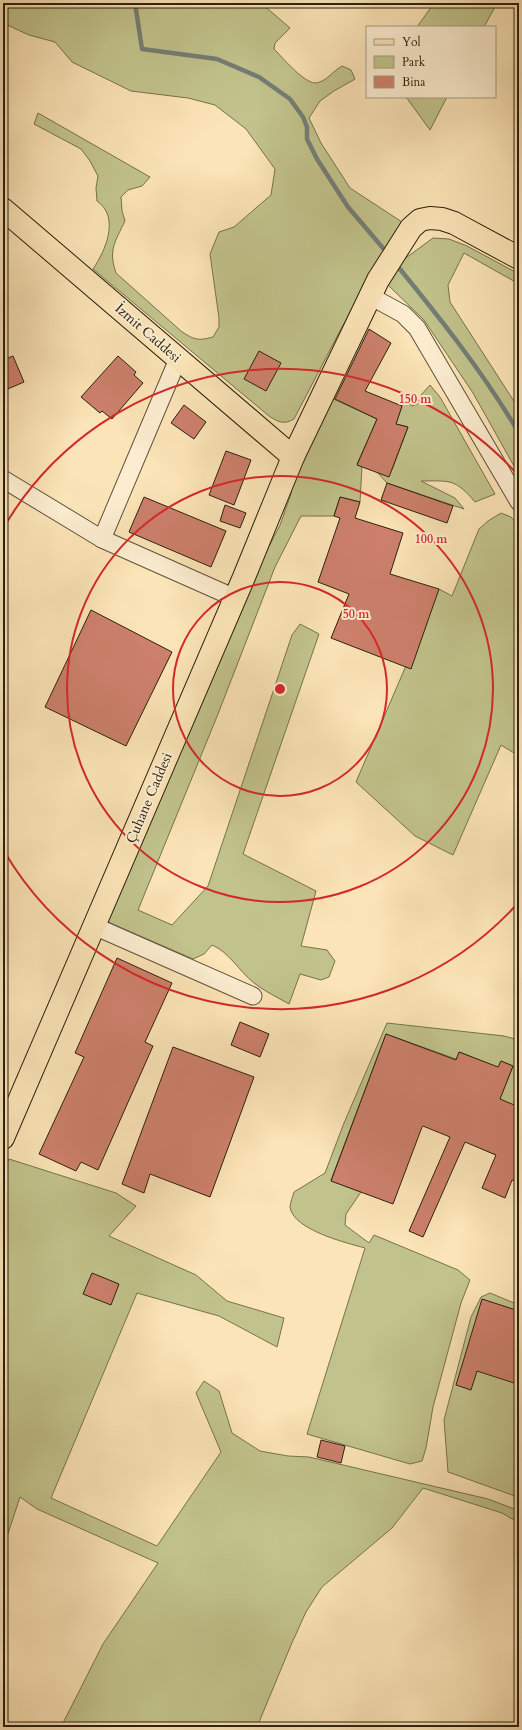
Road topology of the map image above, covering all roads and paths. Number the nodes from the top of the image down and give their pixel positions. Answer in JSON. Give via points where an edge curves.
{"nodes":[{"id":1,"x":3,"y":208,"type":"edge"},
{"id":2,"x":519,"y":258,"type":"edge"},
{"id":3,"x":374,"y":288,"type":"junction"},
{"id":4,"x":178,"y":359,"type":"junction"},
{"id":5,"x":293,"y":457,"type":"junction"},
{"id":6,"x":3,"y":479,"type":"edge"},
{"id":7,"x":519,"y":502,"type":"edge"},
{"id":8,"x":102,"y":539,"type":"junction"},
{"id":9,"x":235,"y":598,"type":"junction"},
{"id":10,"x":94,"y":926,"type":"junction"},
{"id":11,"x":253,"y":996,"type":"dead end"},
{"id":12,"x":3,"y":1138,"type":"edge"}],
"edges":[{"from":1,"to":4,"type":"main road","name":"İzmit Caddesi"},
{"from":2,"to":3,"type":"main road","name":"Çuhane Caddesi","via":[[454,223],[436,218],[420,220],[400,244]]},
{"from":3,"to":5,"type":"main road","name":"Çuhane Caddesi"},
{"from":3,"to":7,"type":"street","via":[[417,328]]},
{"from":4,"to":5,"type":"main road","name":"İzmit Caddesi"},
{"from":4,"to":8,"type":"street"},
{"from":5,"to":9,"type":"main road","name":"Çuhane Caddesi"},
{"from":6,"to":8,"type":"street"},
{"from":8,"to":9,"type":"street"},
{"from":9,"to":10,"type":"main road","name":"Çuhane Caddesi"},
{"from":10,"to":11,"type":"street"},
{"from":10,"to":12,"type":"main road","name":"Çuhane Caddesi"}]}
